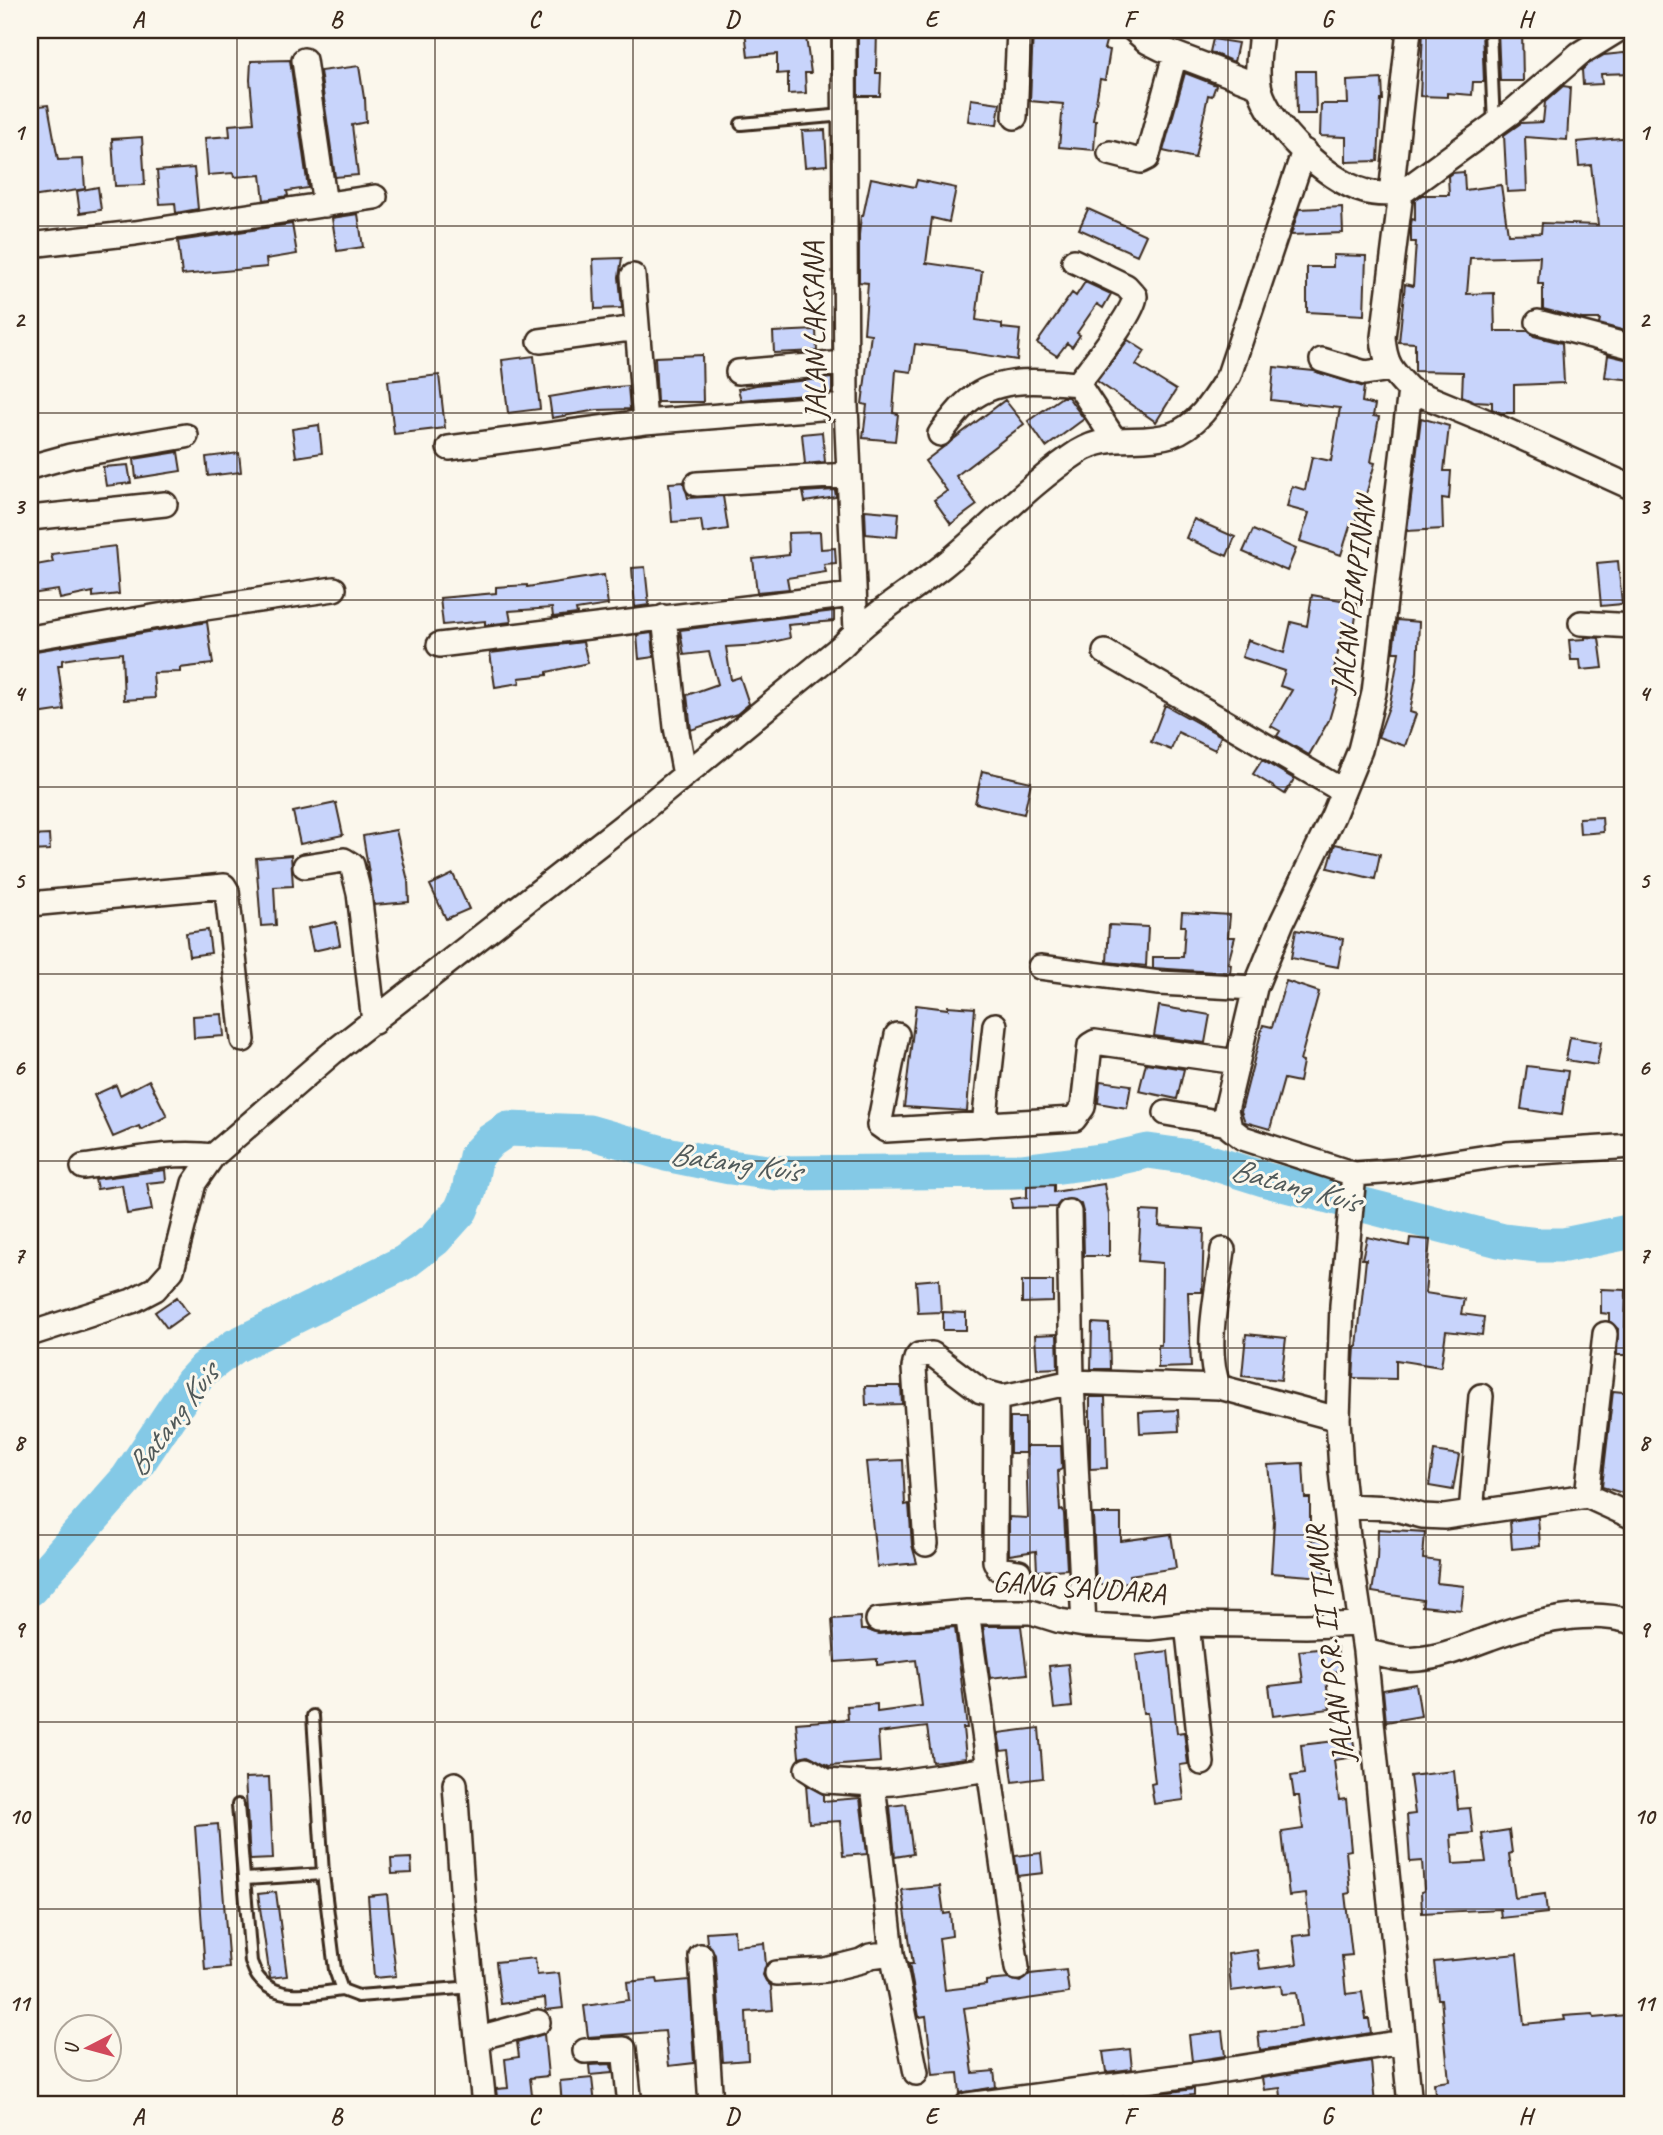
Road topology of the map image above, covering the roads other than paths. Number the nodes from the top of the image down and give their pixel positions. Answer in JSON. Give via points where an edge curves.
{"nodes":[{"id":1,"x":844,"y":30,"type":"edge"},
{"id":2,"x":1018,"y":30,"type":"edge"},
{"id":3,"x":1134,"y":30,"type":"edge"},
{"id":4,"x":1261,"y":30,"type":"edge"},
{"id":5,"x":1409,"y":30,"type":"edge"},
{"id":6,"x":1490,"y":30,"type":"edge"},
{"id":7,"x":1618,"y":30,"type":"edge"},
{"id":8,"x":1175,"y":55,"type":"junction"},
{"id":9,"x":304,"y":60,"type":"dead end"},
{"id":10,"x":1259,"y":86,"type":"junction"},
{"id":11,"x":844,"y":115,"type":"junction"},
{"id":12,"x":1015,"y":117,"type":"dead end"},
{"id":13,"x":741,"y":124,"type":"dead end"},
{"id":14,"x":1494,"y":125,"type":"junction"},
{"id":15,"x":1304,"y":151,"type":"junction"},
{"id":16,"x":1110,"y":153,"type":"dead end"},
{"id":17,"x":1396,"y":194,"type":"junction"},
{"id":18,"x":375,"y":198,"type":"dead end"},
{"id":19,"x":324,"y":205,"type":"junction"},
{"id":20,"x":30,"y":245,"type":"edge"},
{"id":21,"x":1074,"y":261,"type":"dead end"},
{"id":22,"x":633,"y":275,"type":"dead end"},
{"id":23,"x":1538,"y":322,"type":"dead end"},
{"id":24,"x":637,"y":328,"type":"junction"},
{"id":25,"x":540,"y":341,"type":"dead end"},
{"id":26,"x":1633,"y":347,"type":"edge"},
{"id":27,"x":1322,"y":360,"type":"dead end"},
{"id":28,"x":845,"y":363,"type":"junction"},
{"id":29,"x":1391,"y":369,"type":"junction"},
{"id":30,"x":738,"y":372,"type":"dead end"},
{"id":31,"x":1078,"y":384,"type":"junction"},
{"id":32,"x":1410,"y":390,"type":"junction"},
{"id":33,"x":846,"y":405,"type":"junction"},
{"id":34,"x":645,"y":422,"type":"junction"},
{"id":35,"x":940,"y":434,"type":"dead end"},
{"id":36,"x":186,"y":436,"type":"dead end"},
{"id":37,"x":1114,"y":439,"type":"junction"},
{"id":38,"x":449,"y":448,"type":"dead end"},
{"id":39,"x":30,"y":467,"type":"edge"},
{"id":40,"x":848,"y":475,"type":"junction"},
{"id":41,"x":697,"y":484,"type":"dead end"},
{"id":42,"x":1633,"y":488,"type":"edge"},
{"id":43,"x":165,"y":504,"type":"dead end"},
{"id":44,"x":30,"y":518,"type":"edge"},
{"id":45,"x":334,"y":589,"type":"dead end"},
{"id":46,"x":853,"y":595,"type":"junction"},
{"id":47,"x":664,"y":617,"type":"junction"},
{"id":48,"x":1581,"y":623,"type":"dead end"},
{"id":49,"x":1633,"y":626,"type":"edge"},
{"id":50,"x":856,"y":631,"type":"junction"},
{"id":51,"x":30,"y":638,"type":"edge"},
{"id":52,"x":439,"y":645,"type":"dead end"},
{"id":53,"x":1105,"y":652,"type":"dead end"},
{"id":54,"x":685,"y":775,"type":"junction"},
{"id":55,"x":1343,"y":791,"type":"junction"},
{"id":56,"x":305,"y":866,"type":"dead end"},
{"id":57,"x":30,"y":904,"type":"edge"},
{"id":58,"x":1040,"y":967,"type":"dead end"},
{"id":59,"x":1255,"y":988,"type":"junction"},
{"id":60,"x":374,"y":1022,"type":"junction"},
{"id":61,"x":995,"y":1025,"type":"dead end"},
{"id":62,"x":897,"y":1035,"type":"dead end"},
{"id":63,"x":243,"y":1040,"type":"dead end"},
{"id":64,"x":1237,"y":1062,"type":"junction"},
{"id":65,"x":1166,"y":1114,"type":"dead end"},
{"id":66,"x":1228,"y":1124,"type":"junction"},
{"id":67,"x":984,"y":1125,"type":"junction"},
{"id":68,"x":1633,"y":1146,"type":"edge"},
{"id":69,"x":213,"y":1156,"type":"junction"},
{"id":70,"x":83,"y":1167,"type":"dead end"},
{"id":71,"x":1353,"y":1178,"type":"junction"},
{"id":72,"x":1069,"y":1212,"type":"dead end"},
{"id":73,"x":1223,"y":1250,"type":"dead end"},
{"id":74,"x":30,"y":1334,"type":"edge"},
{"id":75,"x":1605,"y":1334,"type":"dead end"},
{"id":76,"x":1072,"y":1382,"type":"junction"},
{"id":77,"x":1219,"y":1387,"type":"junction"},
{"id":78,"x":996,"y":1396,"type":"junction"},
{"id":79,"x":1480,"y":1396,"type":"dead end"},
{"id":80,"x":1338,"y":1419,"type":"junction"},
{"id":81,"x":1587,"y":1496,"type":"junction"},
{"id":82,"x":1344,"y":1506,"type":"junction"},
{"id":83,"x":1471,"y":1513,"type":"junction"},
{"id":84,"x":1633,"y":1517,"type":"edge"},
{"id":85,"x":926,"y":1544,"type":"dead end"},
{"id":86,"x":1019,"y":1572,"type":"dead end"},
{"id":87,"x":967,"y":1612,"type":"junction"},
{"id":88,"x":878,"y":1620,"type":"dead end"},
{"id":89,"x":1633,"y":1622,"type":"edge"},
{"id":90,"x":1187,"y":1624,"type":"junction"},
{"id":91,"x":1360,"y":1624,"type":"junction"},
{"id":92,"x":1084,"y":1625,"type":"junction"},
{"id":93,"x":1365,"y":1651,"type":"junction"},
{"id":94,"x":313,"y":1716,"type":"dead end"},
{"id":95,"x":1202,"y":1763,"type":"dead end"},
{"id":96,"x":807,"y":1769,"type":"dead end"},
{"id":97,"x":989,"y":1769,"type":"junction"},
{"id":98,"x":455,"y":1784,"type":"dead end"},
{"id":99,"x":873,"y":1784,"type":"junction"},
{"id":100,"x":238,"y":1805,"type":"dead end"},
{"id":101,"x":323,"y":1874,"type":"junction"},
{"id":102,"x":245,"y":1879,"type":"junction"},
{"id":103,"x":892,"y":1953,"type":"junction"},
{"id":104,"x":701,"y":1956,"type":"dead end"},
{"id":105,"x":1017,"y":1968,"type":"dead end"},
{"id":106,"x":776,"y":1973,"type":"dead end"},
{"id":107,"x":473,"y":1987,"type":"junction"},
{"id":108,"x":342,"y":1990,"type":"junction"},
{"id":109,"x":537,"y":2022,"type":"dead end"},
{"id":110,"x":478,"y":2038,"type":"junction"},
{"id":111,"x":1403,"y":2042,"type":"junction"},
{"id":112,"x":585,"y":2051,"type":"dead end"},
{"id":113,"x":916,"y":2073,"type":"dead end"},
{"id":114,"x":484,"y":2105,"type":"edge"},
{"id":115,"x":629,"y":2105,"type":"edge"},
{"id":116,"x":711,"y":2105,"type":"edge"},
{"id":117,"x":967,"y":2105,"type":"edge"},
{"id":118,"x":1410,"y":2105,"type":"edge"}],
"edges":[{"from":1,"to":11,"type":"street","name":"JALAN LAKSANA"},
{"from":2,"to":12,"type":"street"},
{"from":3,"to":8,"type":"street"},
{"from":4,"to":10,"type":"street"},
{"from":5,"to":17,"type":"street"},
{"from":6,"to":14,"type":"lane"},
{"from":7,"to":14,"type":"street","via":[[1580,54]]},
{"from":8,"to":10,"type":"street"},
{"from":8,"to":16,"type":"street","via":[[1147,158],[1142,161]]},
{"from":9,"to":19,"type":"street"},
{"from":10,"to":15,"type":"street","via":[[1275,122]]},
{"from":11,"to":13,"type":"lane"},
{"from":11,"to":28,"type":"street","name":"JALAN LAKSANA"},
{"from":14,"to":17,"type":"street"},
{"from":15,"to":17,"type":"street","via":[[1349,186]]},
{"from":15,"to":37,"type":"street","via":[[1229,374],[1214,399],[1187,427],[1171,435]]},
{"from":17,"to":29,"type":"street","via":[[1383,337]]},
{"from":18,"to":19,"type":"street"},
{"from":19,"to":20,"type":"street"},
{"from":21,"to":31,"type":"street","via":[[1126,286],[1135,296],[1125,319]]},
{"from":22,"to":24,"type":"street"},
{"from":23,"to":26,"type":"street"},
{"from":24,"to":25,"type":"street"},
{"from":24,"to":34,"type":"street"},
{"from":27,"to":29,"type":"street","via":[[1365,373]]},
{"from":28,"to":30,"type":"street"},
{"from":28,"to":33,"type":"street","name":"JALAN LAKSANA"},
{"from":29,"to":32,"type":"street"},
{"from":31,"to":35,"type":"street","via":[[1015,382],[987,390],[964,404]]},
{"from":31,"to":37,"type":"street"},
{"from":32,"to":42,"type":"street"},
{"from":32,"to":55,"type":"street","name":"JALAN PIMPINAN","via":[[1374,693],[1360,750]]},
{"from":33,"to":34,"type":"street"},
{"from":33,"to":40,"type":"street","name":"JALAN LAKSANA"},
{"from":34,"to":38,"type":"street"},
{"from":36,"to":39,"type":"street"},
{"from":37,"to":50,"type":"street","via":[[1093,444],[1058,466],[944,565]]},
{"from":40,"to":41,"type":"street"},
{"from":40,"to":46,"type":"street","name":"JALAN LAKSANA"},
{"from":43,"to":44,"type":"street"},
{"from":45,"to":51,"type":"street"},
{"from":46,"to":47,"type":"street"},
{"from":46,"to":50,"type":"street","name":"JALAN LAKSANA"},
{"from":47,"to":52,"type":"street"},
{"from":47,"to":54,"type":"street"},
{"from":48,"to":49,"type":"street"},
{"from":50,"to":54,"type":"street"},
{"from":53,"to":55,"type":"street"},
{"from":54,"to":60,"type":"street"},
{"from":55,"to":59,"type":"street","name":"JALAN PIMPINAN"},
{"from":56,"to":60,"type":"street","via":[[344,860],[352,865]]},
{"from":57,"to":63,"type":"street","via":[[223,886]]},
{"from":58,"to":59,"type":"street","via":[[1159,983]]},
{"from":59,"to":64,"type":"street","name":"JALAN PIMPINAN"},
{"from":60,"to":69,"type":"street"},
{"from":61,"to":67,"type":"street"},
{"from":62,"to":67,"type":"street","via":[[881,1128]]},
{"from":64,"to":66,"type":"street","name":"JALAN PIMPINAN","via":[[1226,1110]]},
{"from":64,"to":67,"type":"street","via":[[1095,1042],[1090,1045],[1083,1107],[1076,1118]]},
{"from":65,"to":66,"type":"street"},
{"from":66,"to":71,"type":"street","via":[[1243,1138]]},
{"from":68,"to":71,"type":"street","via":[[1507,1154]]},
{"from":69,"to":70,"type":"street"},
{"from":69,"to":74,"type":"street","via":[[194,1183],[172,1270],[155,1289],[132,1301]]},
{"from":71,"to":80,"type":"street","name":"JALAN PSR. II TIMUR"},
{"from":72,"to":76,"type":"street"},
{"from":73,"to":77,"type":"street","via":[[1211,1346]]},
{"from":75,"to":81,"type":"street"},
{"from":76,"to":77,"type":"street"},
{"from":76,"to":78,"type":"street"},
{"from":76,"to":92,"type":"street"},
{"from":77,"to":80,"type":"street"},
{"from":78,"to":85,"type":"street","via":[[981,1391],[932,1354],[915,1359]]},
{"from":78,"to":86,"type":"street","via":[[995,1561],[999,1569]]},
{"from":79,"to":83,"type":"street"},
{"from":80,"to":82,"type":"street","name":"JALAN PSR. II TIMUR"},
{"from":81,"to":83,"type":"street"},
{"from":81,"to":84,"type":"street"},
{"from":82,"to":83,"type":"street","via":[[1392,1508],[1433,1517]]},
{"from":82,"to":91,"type":"street","name":"JALAN PSR. II TIMUR"},
{"from":87,"to":88,"type":"street","name":"GANG SAUDARA"},
{"from":87,"to":92,"type":"street","name":"GANG SAUDARA","via":[[1031,1612]]},
{"from":87,"to":97,"type":"street"},
{"from":89,"to":93,"type":"street","via":[[1595,1615],[1535,1624],[1419,1660]]},
{"from":90,"to":91,"type":"street","name":"GANG SAUDARA"},
{"from":90,"to":92,"type":"street","name":"GANG SAUDARA","via":[[1149,1628]]},
{"from":90,"to":95,"type":"street"},
{"from":91,"to":93,"type":"street","name":"JALAN PSR. II TIMUR"},
{"from":93,"to":111,"type":"street","name":"JALAN PSR. II TIMUR"},
{"from":94,"to":101,"type":"lane"},
{"from":96,"to":99,"type":"street","via":[[826,1781]]},
{"from":97,"to":99,"type":"street"},
{"from":97,"to":105,"type":"street"},
{"from":98,"to":107,"type":"street"},
{"from":99,"to":103,"type":"street"},
{"from":100,"to":102,"type":"lane"},
{"from":101,"to":102,"type":"lane"},
{"from":101,"to":108,"type":"lane","via":[[335,1970]]},
{"from":102,"to":108,"type":"lane","via":[[251,1962],[258,1978],[293,1996]]},
{"from":103,"to":106,"type":"street","via":[[825,1970]]},
{"from":103,"to":113,"type":"street"},
{"from":104,"to":116,"type":"street"},
{"from":107,"to":108,"type":"lane","via":[[358,1996]]},
{"from":107,"to":110,"type":"street"},
{"from":109,"to":110,"type":"street"},
{"from":110,"to":114,"type":"street"},
{"from":111,"to":117,"type":"street"},
{"from":111,"to":118,"type":"street","name":"JALAN PSR. II TIMUR"},
{"from":112,"to":115,"type":"street","via":[[624,2049]]}]}
